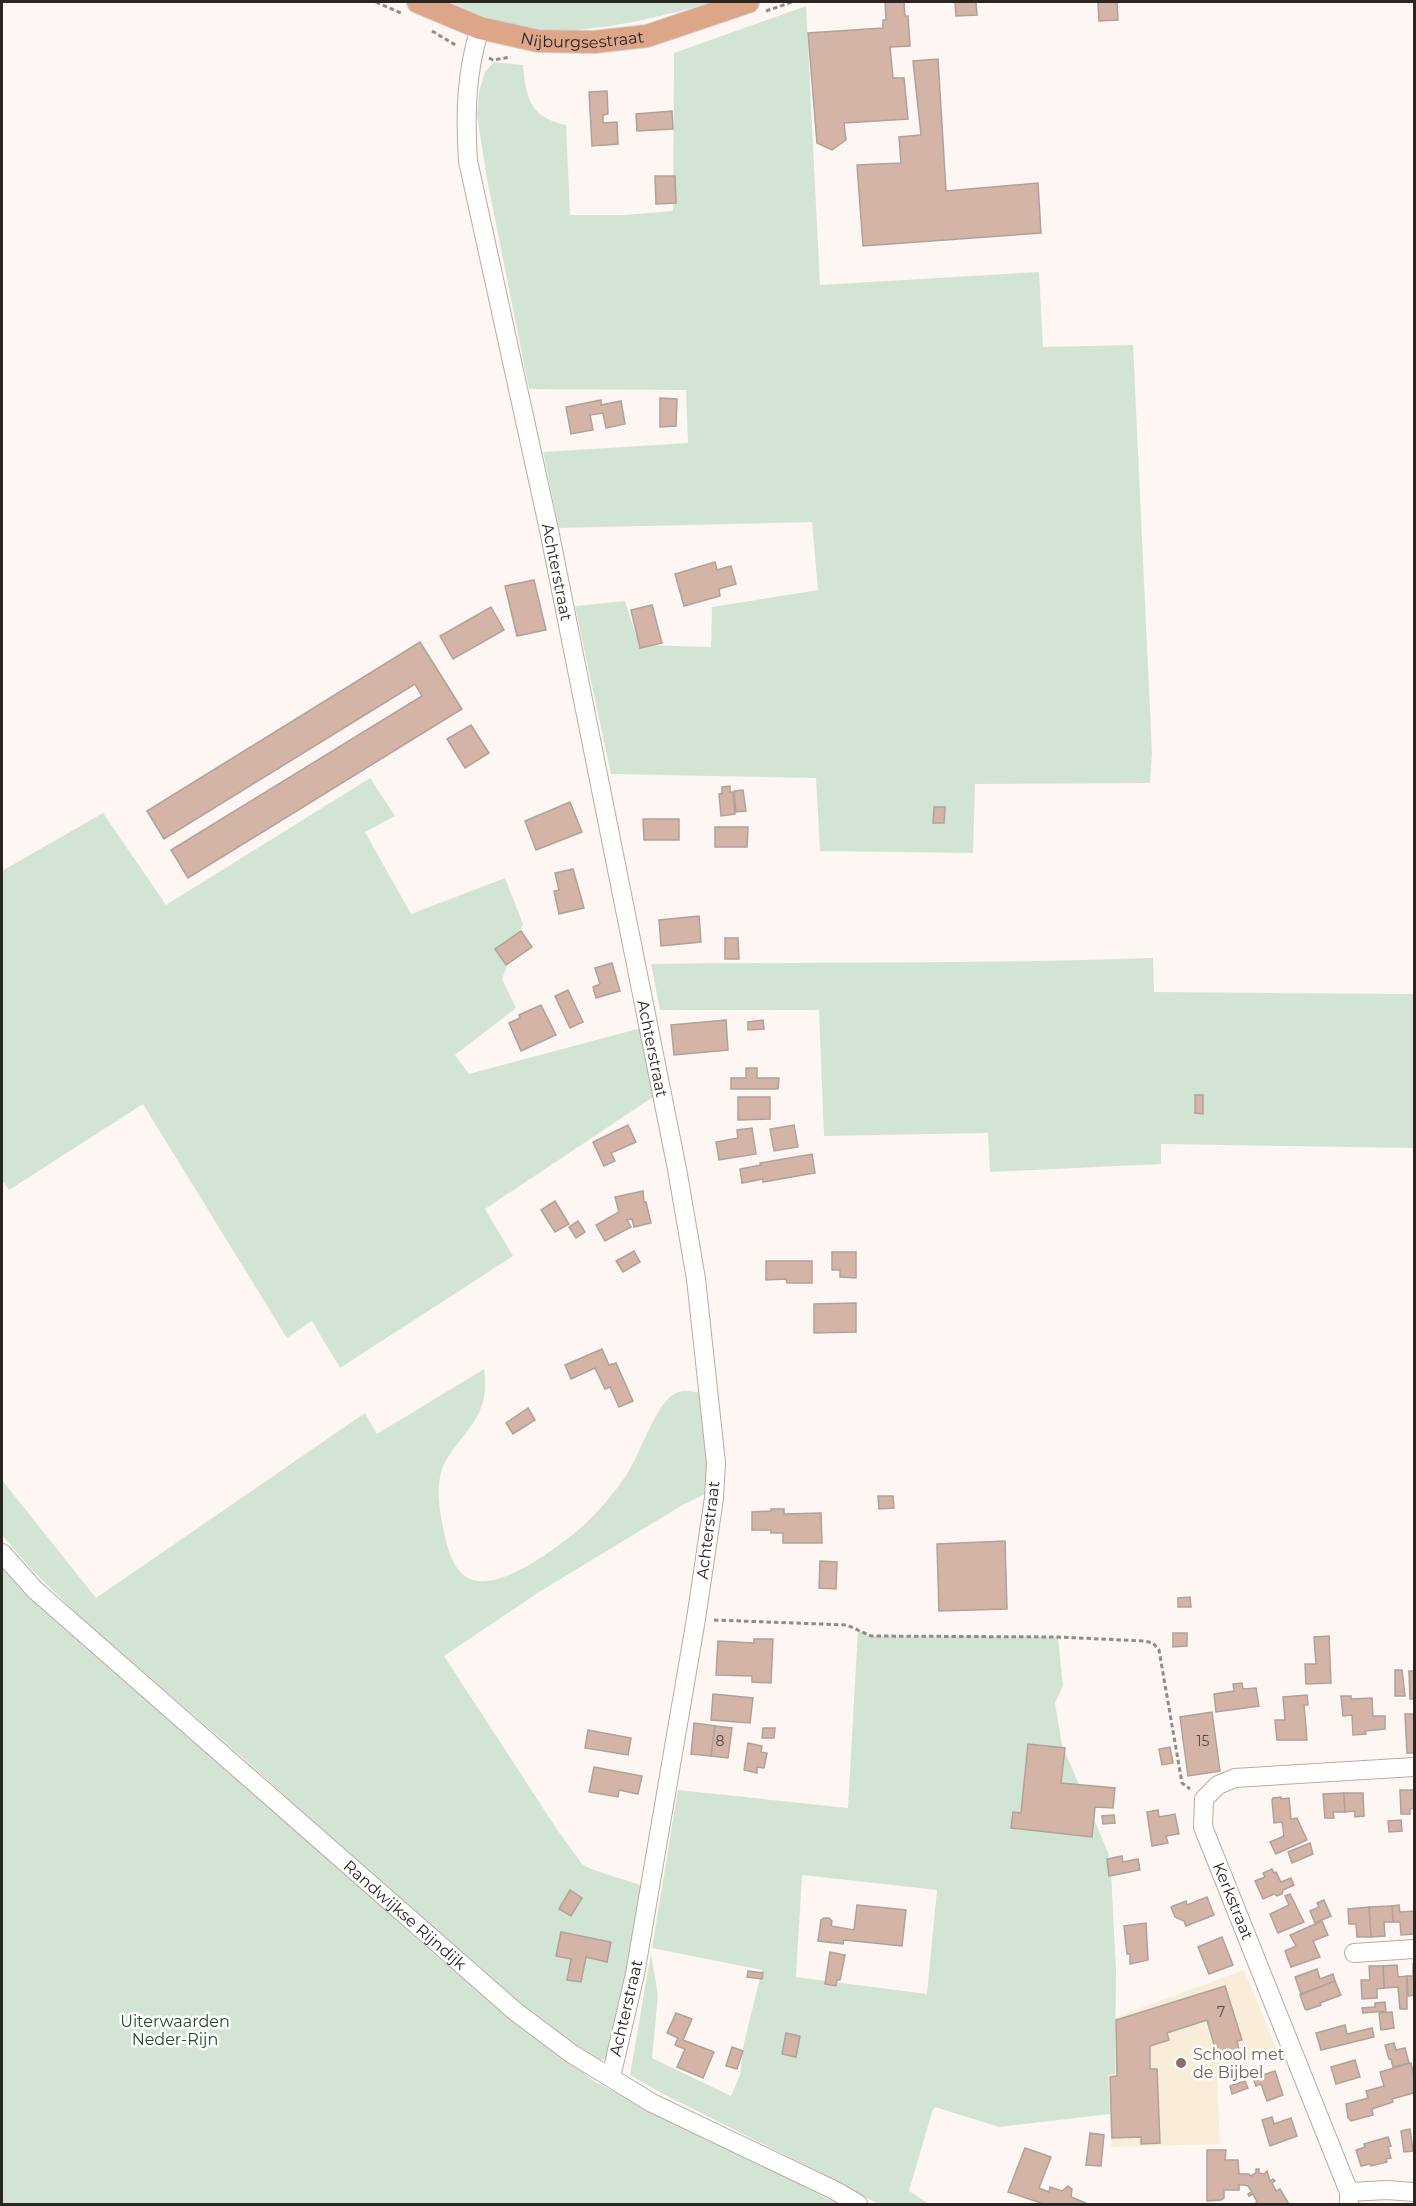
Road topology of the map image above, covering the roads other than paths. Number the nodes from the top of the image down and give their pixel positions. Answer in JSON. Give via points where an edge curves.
{"nodes":[{"id":1,"x":418,"y":2,"type":"edge"},
{"id":2,"x":748,"y":2,"type":"edge"},
{"id":3,"x":480,"y":28,"type":"junction"},
{"id":4,"x":2,"y":1553,"type":"edge"},
{"id":5,"x":1414,"y":1767,"type":"edge"},
{"id":6,"x":1414,"y":1949,"type":"edge"},
{"id":7,"x":1353,"y":1953,"type":"dead end"},
{"id":8,"x":610,"y":2077,"type":"junction"},
{"id":9,"x":1414,"y":2192,"type":"edge"},
{"id":10,"x":1349,"y":2198,"type":"edge"},
{"id":11,"x":858,"y":2205,"type":"edge"}],
"edges":[{"from":1,"to":3,"type":"main road","name":"Nijburgsestraat"},
{"from":2,"to":3,"type":"main road","name":"Nijburgsestraat","via":[[647,36],[594,42],[538,40]]},
{"from":3,"to":8,"type":"street","name":"Achterstraat","via":[[466,94],[468,161],[551,542],[675,1158],[696,1279],[716,1463],[696,1619],[635,1974]]},
{"from":4,"to":8,"type":"street","name":"Randwijkse Rijndijk","via":[[36,1590],[444,1951],[516,2012]]},
{"from":5,"to":10,"type":"street","name":"Kerkstraat","via":[[1235,1778],[1218,1785],[1204,1799],[1203,1827]]},
{"from":6,"to":7,"type":"street"},
{"from":8,"to":11,"type":"street","name":"Randwijkse Rijndijk","via":[[652,2103]]},
{"from":9,"to":10,"type":"street","via":[[1387,2190]]}]}
